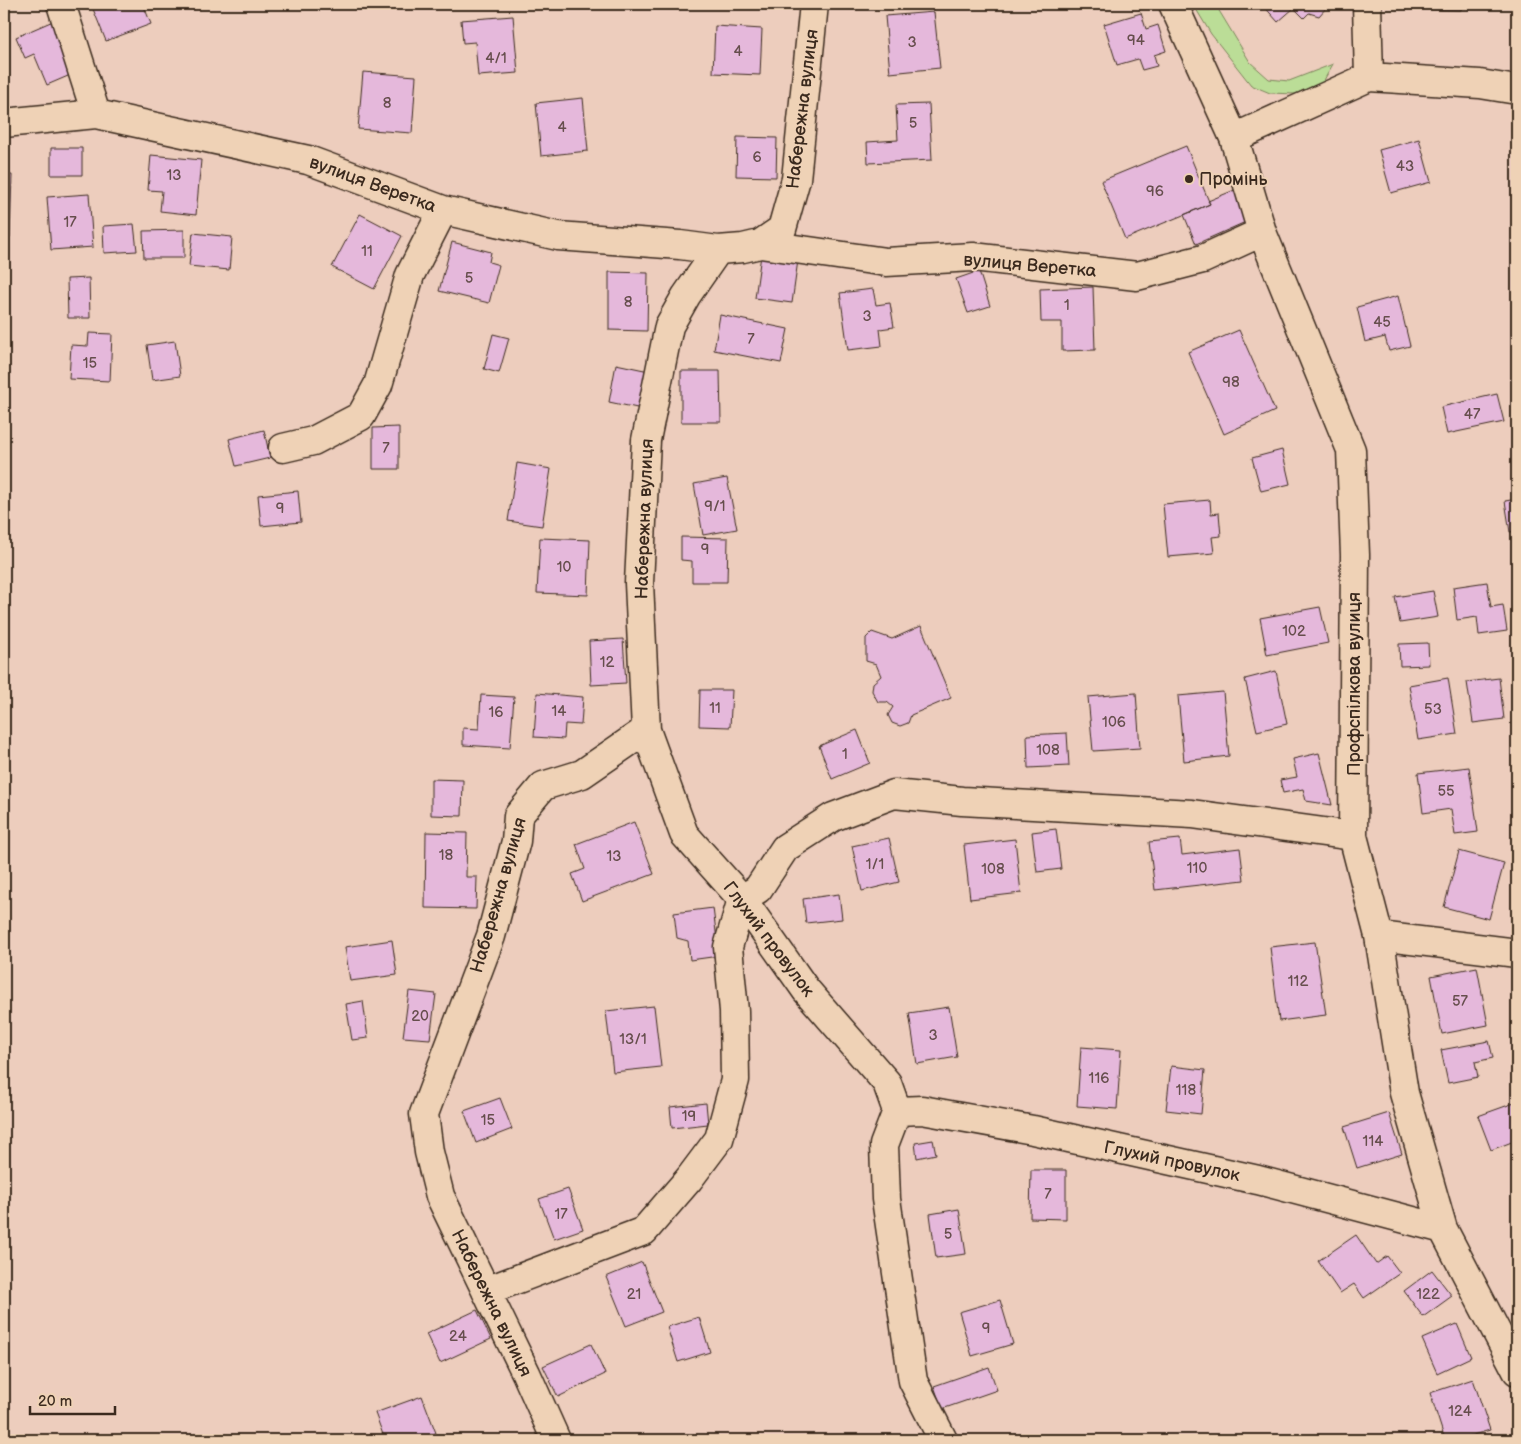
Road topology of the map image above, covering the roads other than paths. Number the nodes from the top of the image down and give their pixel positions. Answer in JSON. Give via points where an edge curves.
{"nodes":[{"id":1,"x":61,"y":4,"type":"edge"},
{"id":2,"x":814,"y":4,"type":"edge"},
{"id":3,"x":1173,"y":4,"type":"edge"},
{"id":4,"x":1367,"y":4,"type":"edge"},
{"id":5,"x":1369,"y":77,"type":"junction"},
{"id":6,"x":1517,"y":90,"type":"edge"},
{"id":7,"x":96,"y":114,"type":"junction"},
{"id":8,"x":4,"y":123,"type":"edge"},
{"id":9,"x":1234,"y":138,"type":"junction"},
{"id":10,"x":443,"y":210,"type":"junction"},
{"id":11,"x":1262,"y":232,"type":"junction"},
{"id":12,"x":740,"y":247,"type":"junction"},
{"id":13,"x":283,"y":448,"type":"dead end"},
{"id":14,"x":646,"y":730,"type":"junction"},
{"id":15,"x":1353,"y":836,"type":"junction"},
{"id":16,"x":742,"y":899,"type":"junction"},
{"id":17,"x":1379,"y":936,"type":"junction"},
{"id":18,"x":1517,"y":954,"type":"edge"},
{"id":19,"x":897,"y":1111,"type":"junction"},
{"id":20,"x":1443,"y":1229,"type":"junction"},
{"id":21,"x":486,"y":1291,"type":"junction"},
{"id":22,"x":1517,"y":1371,"type":"edge"},
{"id":23,"x":556,"y":1440,"type":"edge"},
{"id":24,"x":943,"y":1440,"type":"edge"}],
"edges":[{"from":1,"to":7,"type":"street"},
{"from":2,"to":12,"type":"street","name":"Набережна вулиця","via":[[796,179],[782,229]]},
{"from":3,"to":9,"type":"street","name":"Профспілкова вулиця"},
{"from":4,"to":5,"type":"street"},
{"from":5,"to":6,"type":"street","via":[[1480,84]]},
{"from":5,"to":9,"type":"street"},
{"from":7,"to":8,"type":"street","name":"вулиця Веретка"},
{"from":7,"to":10,"type":"street","name":"вулиця Веретка","via":[[308,160]]},
{"from":9,"to":11,"type":"street","name":"Профспілкова вулиця"},
{"from":10,"to":12,"type":"street","name":"вулиця Веретка","via":[[558,236]]},
{"from":10,"to":13,"type":"street","via":[[410,275],[378,386],[361,416],[313,441]]},
{"from":11,"to":12,"type":"street","name":"вулиця Веретка","via":[[1202,259],[1137,276],[974,257],[886,262]]},
{"from":11,"to":15,"type":"street","name":"Профспілкова вулиця","via":[[1351,450],[1355,556]]},
{"from":12,"to":14,"type":"street","name":"Набережна вулиця","via":[[669,326],[646,440],[639,583]]},
{"from":14,"to":16,"type":"street","name":"Глухий провулок","via":[[684,834]]},
{"from":14,"to":21,"type":"street","name":"Набережна вулиця","via":[[582,774],[543,786],[518,816],[516,841],[490,936],[424,1114],[440,1196]]},
{"from":15,"to":16,"type":"street","via":[[1192,814],[894,794],[833,817],[785,848],[758,890]]},
{"from":15,"to":17,"type":"street","name":"Профспілкова вулиця"},
{"from":16,"to":19,"type":"street","name":"Глухий провулок","via":[[806,990],[887,1083]]},
{"from":16,"to":21,"type":"street","via":[[728,947],[734,1011],[735,1080],[719,1139],[689,1180],[644,1231]]},
{"from":17,"to":18,"type":"street"},
{"from":17,"to":20,"type":"street","name":"Профспілкова вулиця","via":[[1404,1093]]},
{"from":19,"to":20,"type":"street","name":"Глухий провулок","via":[[922,1110],[1052,1134],[1258,1180]]},
{"from":19,"to":24,"type":"street","via":[[884,1145],[886,1199],[913,1381]]},
{"from":20,"to":22,"type":"street","name":"Профспілкова вулиця"},
{"from":21,"to":23,"type":"street","name":"Набережна вулиця"}]}
